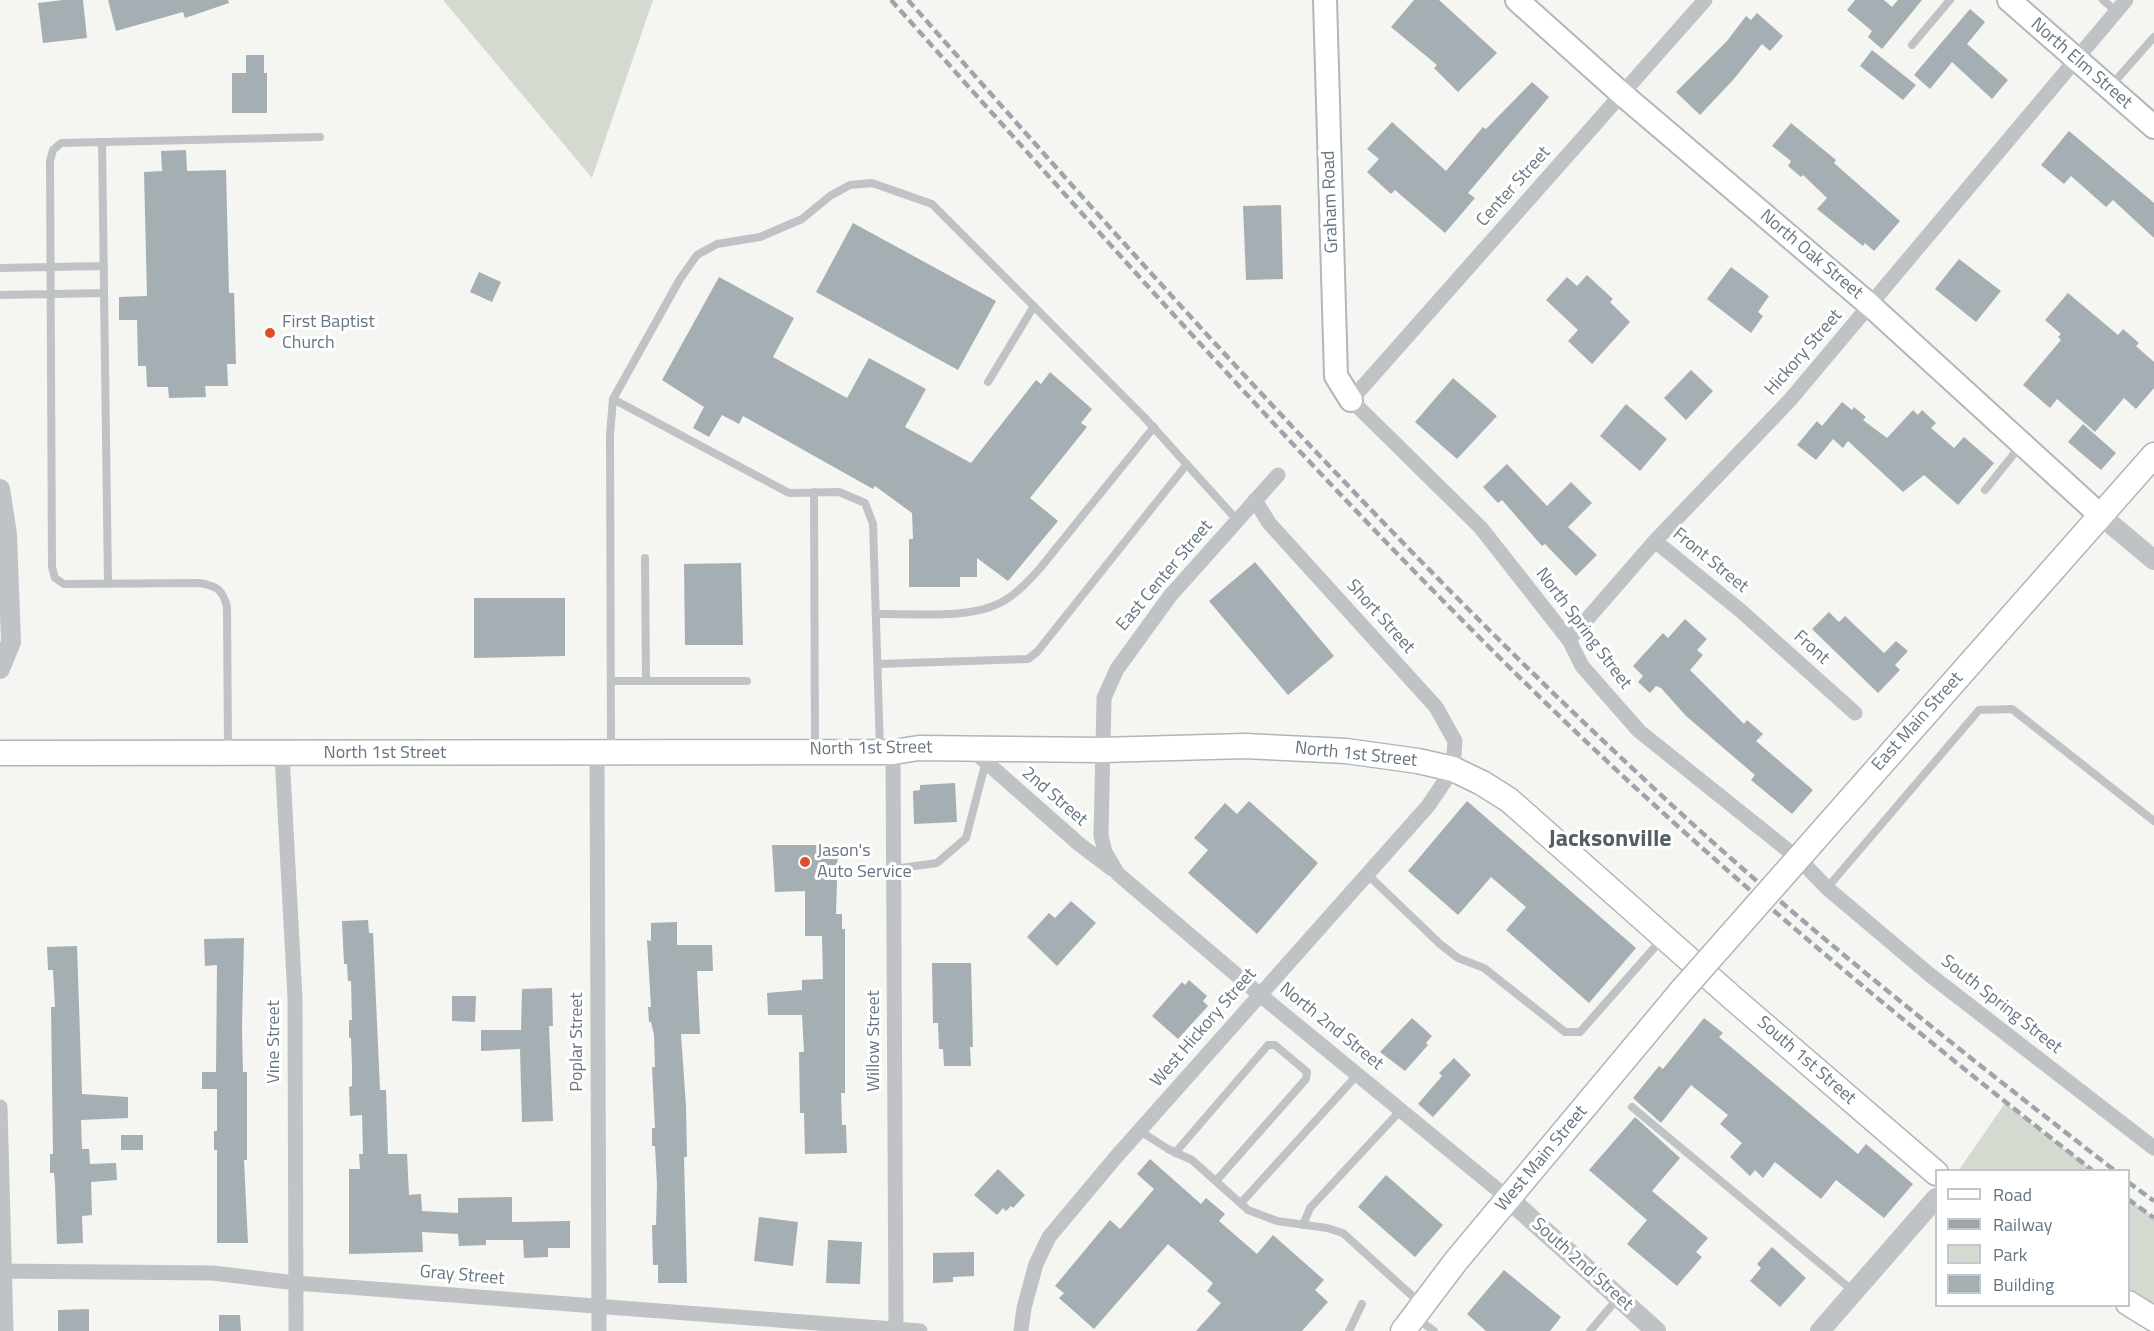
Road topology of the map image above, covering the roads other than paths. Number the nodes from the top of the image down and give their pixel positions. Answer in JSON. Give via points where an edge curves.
{"nodes":[{"id":1,"x":1325,"y":0,"type":"edge"},
{"id":2,"x":1517,"y":0,"type":"edge"},
{"id":3,"x":1706,"y":0,"type":"edge"},
{"id":4,"x":1950,"y":0,"type":"edge"},
{"id":5,"x":2103,"y":0,"type":"edge"},
{"id":6,"x":2013,"y":1,"type":"edge"},
{"id":7,"x":2121,"y":6,"type":"edge"},
{"id":8,"x":2154,"y":37,"type":"edge"},
{"id":9,"x":1912,"y":45,"type":"dead end"},
{"id":10,"x":2075,"y":59,"type":"junction"},
{"id":11,"x":2109,"y":88,"type":"junction"},
{"id":12,"x":1622,"y":94,"type":"junction"},
{"id":13,"x":2154,"y":127,"type":"edge"},
{"id":14,"x":320,"y":137,"type":"dead end"},
{"id":15,"x":102,"y":142,"type":"junction"},
{"id":16,"x":104,"y":266,"type":"junction"},
{"id":17,"x":51,"y":267,"type":"junction"},
{"id":18,"x":0,"y":268,"type":"edge"},
{"id":19,"x":51,"y":293,"type":"junction"},
{"id":20,"x":104,"y":293,"type":"junction"},
{"id":21,"x":0,"y":295,"type":"edge"},
{"id":22,"x":1034,"y":306,"type":"junction"},
{"id":23,"x":1871,"y":306,"type":"junction"},
{"id":24,"x":988,"y":382,"type":"dead end"},
{"id":25,"x":614,"y":399,"type":"junction"},
{"id":26,"x":1351,"y":400,"type":"junction"},
{"id":27,"x":1154,"y":427,"type":"junction"},
{"id":28,"x":2022,"y":444,"type":"junction"},
{"id":29,"x":2154,"y":455,"type":"edge"},
{"id":30,"x":1187,"y":464,"type":"junction"},
{"id":31,"x":1278,"y":475,"type":"dead end"},
{"id":32,"x":0,"y":489,"type":"edge"},
{"id":33,"x":1985,"y":490,"type":"dead end"},
{"id":34,"x":814,"y":492,"type":"junction"},
{"id":35,"x":1255,"y":500,"type":"junction"},
{"id":36,"x":2100,"y":515,"type":"junction"},
{"id":37,"x":1237,"y":520,"type":"junction"},
{"id":38,"x":1655,"y":541,"type":"junction"},
{"id":39,"x":645,"y":558,"type":"dead end"},
{"id":40,"x":2154,"y":560,"type":"edge"},
{"id":41,"x":108,"y":584,"type":"junction"},
{"id":42,"x":1741,"y":611,"type":"joint"},
{"id":43,"x":876,"y":614,"type":"junction"},
{"id":44,"x":1569,"y":640,"type":"junction"},
{"id":45,"x":878,"y":664,"type":"junction"},
{"id":46,"x":0,"y":669,"type":"edge"},
{"id":47,"x":611,"y":681,"type":"junction"},
{"id":48,"x":646,"y":681,"type":"junction"},
{"id":49,"x":747,"y":681,"type":"dead end"},
{"id":50,"x":1855,"y":713,"type":"dead end"},
{"id":51,"x":969,"y":747,"type":"junction"},
{"id":52,"x":815,"y":750,"type":"junction"},
{"id":53,"x":1101,"y":750,"type":"junction"},
{"id":54,"x":886,"y":752,"type":"junction"},
{"id":55,"x":0,"y":753,"type":"edge"},
{"id":56,"x":604,"y":753,"type":"junction"},
{"id":57,"x":228,"y":754,"type":"junction"},
{"id":58,"x":282,"y":754,"type":"junction"},
{"id":59,"x":985,"y":765,"type":"junction"},
{"id":60,"x":1453,"y":769,"type":"junction"},
{"id":61,"x":2154,"y":821,"type":"edge"},
{"id":62,"x":893,"y":869,"type":"junction"},
{"id":63,"x":1367,"y":873,"type":"junction"},
{"id":64,"x":1118,"y":874,"type":"junction"},
{"id":65,"x":1827,"y":888,"type":"junction"},
{"id":66,"x":1670,"y":942,"type":"junction"},
{"id":67,"x":1683,"y":989,"type":"joint"},
{"id":68,"x":1259,"y":994,"type":"junction"},
{"id":69,"x":1358,"y":1074,"type":"junction"},
{"id":70,"x":0,"y":1107,"type":"edge"},
{"id":71,"x":1632,"y":1107,"type":"dead end"},
{"id":72,"x":1401,"y":1110,"type":"junction"},
{"id":73,"x":1140,"y":1131,"type":"junction"},
{"id":74,"x":2154,"y":1148,"type":"edge"},
{"id":75,"x":1175,"y":1153,"type":"junction"},
{"id":76,"x":1935,"y":1172,"type":"edge"},
{"id":77,"x":1216,"y":1181,"type":"junction"},
{"id":78,"x":1509,"y":1199,"type":"junction"},
{"id":79,"x":1935,"y":1199,"type":"edge"},
{"id":80,"x":1241,"y":1203,"type":"junction"},
{"id":81,"x":1303,"y":1225,"type":"junction"},
{"id":82,"x":3,"y":1271,"type":"edge"},
{"id":83,"x":296,"y":1283,"type":"junction"},
{"id":84,"x":1853,"y":1292,"type":"junction"},
{"id":85,"x":1618,"y":1298,"type":"junction"},
{"id":86,"x":1362,"y":1304,"type":"dead end"},
{"id":87,"x":2130,"y":1304,"type":"edge"},
{"id":88,"x":599,"y":1307,"type":"junction"},
{"id":89,"x":1412,"y":1317,"type":"edge"},
{"id":90,"x":2154,"y":1319,"type":"edge"},
{"id":91,"x":896,"y":1329,"type":"junction"},
{"id":92,"x":6,"y":1331,"type":"edge"},
{"id":93,"x":296,"y":1331,"type":"edge"},
{"id":94,"x":599,"y":1331,"type":"edge"},
{"id":95,"x":920,"y":1331,"type":"edge"},
{"id":96,"x":1021,"y":1331,"type":"edge"},
{"id":97,"x":1349,"y":1331,"type":"edge"},
{"id":98,"x":1434,"y":1331,"type":"edge"},
{"id":99,"x":1590,"y":1331,"type":"edge"},
{"id":100,"x":1656,"y":1331,"type":"edge"},
{"id":101,"x":1820,"y":1331,"type":"edge"}],
"edges":[{"from":1,"to":26,"type":"main road","name":"Graham Road","via":[[1336,376]]},
{"from":2,"to":12,"type":"main road","name":"North Oak Street"},
{"from":3,"to":12,"type":"street","name":"Center Street"},
{"from":4,"to":9,"type":"lane"},
{"from":5,"to":7,"type":"lane"},
{"from":6,"to":10,"type":"main road","name":"North Elm Street"},
{"from":7,"to":10,"type":"street","name":"Hickory Street"},
{"from":8,"to":11,"type":"lane"},
{"from":10,"to":11,"type":"main road","name":"North Elm Street"},
{"from":10,"to":23,"type":"street","name":"Hickory Street"},
{"from":11,"to":13,"type":"main road","name":"North Elm Street"},
{"from":12,"to":23,"type":"main road","name":"North Oak Street"},
{"from":12,"to":26,"type":"street","name":"Center Street"},
{"from":14,"to":15,"type":"lane"},
{"from":15,"to":16,"type":"lane"},
{"from":15,"to":17,"type":"lane","via":[[62,143],[53,150]]},
{"from":16,"to":17,"type":"lane"},
{"from":16,"to":20,"type":"lane"},
{"from":17,"to":18,"type":"lane"},
{"from":17,"to":19,"type":"lane"},
{"from":19,"to":20,"type":"lane"},
{"from":19,"to":21,"type":"lane"},
{"from":19,"to":41,"type":"lane","via":[[52,567],[55,578],[64,584]]},
{"from":20,"to":41,"type":"lane"},
{"from":22,"to":24,"type":"lane"},
{"from":22,"to":25,"type":"lane","via":[[932,204],[872,183],[850,185],[802,219],[760,237],[717,243],[697,255]]},
{"from":22,"to":27,"type":"lane"},
{"from":23,"to":28,"type":"main road","name":"North Oak Street"},
{"from":23,"to":38,"type":"street","name":"Hickory Street","via":[[1790,400]]},
{"from":25,"to":34,"type":"lane","via":[[789,493]]},
{"from":25,"to":47,"type":"lane","via":[[610,435]]},
{"from":26,"to":44,"type":"street","name":"North Spring Street","via":[[1481,528]]},
{"from":27,"to":30,"type":"lane"},
{"from":27,"to":43,"type":"lane","via":[[1041,567],[1005,600],[971,612]]},
{"from":28,"to":33,"type":"lane"},
{"from":28,"to":36,"type":"main road","name":"North Oak Street"},
{"from":29,"to":36,"type":"main road","name":"East Main Street"},
{"from":30,"to":37,"type":"lane"},
{"from":30,"to":45,"type":"lane","via":[[1028,659]]},
{"from":31,"to":35,"type":"street","name":"East Center Street"},
{"from":32,"to":46,"type":"street","via":[[7,534],[10,642]]},
{"from":34,"to":43,"type":"lane","via":[[839,492],[865,503],[873,524]]},
{"from":34,"to":52,"type":"lane"},
{"from":35,"to":37,"type":"street","name":"East Center Street"},
{"from":35,"to":60,"type":"street","name":"Short Street","via":[[1269,523],[1436,707],[1455,741]]},
{"from":36,"to":40,"type":"street"},
{"from":36,"to":67,"type":"main road","name":"East Main Street","bridge":true},
{"from":37,"to":53,"type":"street","name":"East Center Street","via":[[1170,596],[1117,669],[1104,698]]},
{"from":38,"to":42,"type":"street","name":"Front Street"},
{"from":38,"to":44,"type":"street","name":"Hickory Street"},
{"from":39,"to":48,"type":"lane"},
{"from":41,"to":57,"type":"lane","via":[[200,583],[215,586],[224,594]]},
{"from":42,"to":50,"type":"street","name":"Front"},
{"from":43,"to":45,"type":"lane"},
{"from":44,"to":65,"type":"street","name":"North Spring Street","via":[[1582,666],[1639,731],[1800,860]]},
{"from":45,"to":54,"type":"lane"},
{"from":47,"to":48,"type":"lane"},
{"from":47,"to":56,"type":"lane"},
{"from":48,"to":49,"type":"lane"},
{"from":51,"to":53,"type":"main road","name":"North 1st Street"},
{"from":51,"to":54,"type":"main road","name":"North 1st Street"},
{"from":51,"to":59,"type":"street","name":"2nd Street"},
{"from":52,"to":54,"type":"main road","name":"North 1st Street"},
{"from":52,"to":56,"type":"main road","name":"North 1st Street"},
{"from":53,"to":60,"type":"main road","name":"North 1st Street","via":[[1275,747],[1356,753]]},
{"from":53,"to":64,"type":"street","name":"North 2nd Street","via":[[1101,836]]},
{"from":54,"to":62,"type":"street","name":"Willow Street"},
{"from":55,"to":57,"type":"main road","name":"North 1st Street"},
{"from":56,"to":58,"type":"main road","name":"North 1st Street"},
{"from":56,"to":88,"type":"street","name":"Poplar Street"},
{"from":57,"to":58,"type":"main road","name":"North 1st Street"},
{"from":58,"to":83,"type":"street","name":"Vine Street","via":[[295,998]]},
{"from":59,"to":62,"type":"lane","via":[[966,838],[937,863]]},
{"from":59,"to":64,"type":"street","name":"2nd Street"},
{"from":60,"to":63,"type":"street","name":"West Hickory Street","via":[[1428,806]]},
{"from":60,"to":66,"type":"main road","name":"North 1st Street","via":[[1509,800]]},
{"from":61,"to":65,"type":"lane","via":[[2012,709],[1979,710]]},
{"from":62,"to":91,"type":"street","name":"Willow Street"},
{"from":63,"to":66,"type":"lane","via":[[1440,944],[1458,958],[1484,968],[1565,1032],[1580,1032]]},
{"from":63,"to":68,"type":"street","name":"West Hickory Street"},
{"from":64,"to":68,"type":"street","name":"North 2nd Street"},
{"from":65,"to":74,"type":"street","name":"South Spring Street","via":[[1930,975]]},
{"from":66,"to":76,"type":"main road","name":"South 1st Street"},
{"from":67,"to":78,"type":"main road","name":"West Main Street"},
{"from":68,"to":69,"type":"street","name":"North 2nd Street"},
{"from":68,"to":73,"type":"street","name":"West Hickory Street"},
{"from":69,"to":72,"type":"street","name":"North 2nd Street"},
{"from":69,"to":80,"type":"lane"},
{"from":70,"to":82,"type":"street"},
{"from":71,"to":84,"type":"lane"},
{"from":72,"to":78,"type":"street","name":"North 2nd Street"},
{"from":72,"to":81,"type":"lane","via":[[1310,1208]]},
{"from":73,"to":75,"type":"lane"},
{"from":73,"to":96,"type":"street","name":"West Hickory Street","via":[[1049,1237],[1036,1264]]},
{"from":75,"to":77,"type":"lane","via":[[1192,1160]]},
{"from":75,"to":77,"type":"lane","via":[[1268,1045],[1275,1045],[1307,1072],[1306,1079]]},
{"from":77,"to":80,"type":"lane"},
{"from":78,"to":85,"type":"street","name":"South 2nd Street"},
{"from":78,"to":89,"type":"main road","name":"West Main Street"},
{"from":79,"to":84,"type":"street"},
{"from":80,"to":81,"type":"lane","via":[[1248,1210],[1277,1221]]},
{"from":81,"to":89,"type":"lane","via":[[1343,1233]]},
{"from":82,"to":83,"type":"street","name":"Gray Street","via":[[213,1273]]},
{"from":82,"to":92,"type":"street"},
{"from":83,"to":88,"type":"street","name":"Gray Street"},
{"from":83,"to":93,"type":"street","name":"Vine Street"},
{"from":84,"to":101,"type":"street"},
{"from":85,"to":99,"type":"lane"},
{"from":85,"to":100,"type":"street","name":"South 2nd Street"},
{"from":86,"to":97,"type":"lane"},
{"from":87,"to":90,"type":"main road"},
{"from":88,"to":91,"type":"street","name":"Gray Street"},
{"from":88,"to":94,"type":"street","name":"Poplar Street"},
{"from":89,"to":98,"type":"lane"},
{"from":91,"to":95,"type":"street","name":"Gray Street"}]}
